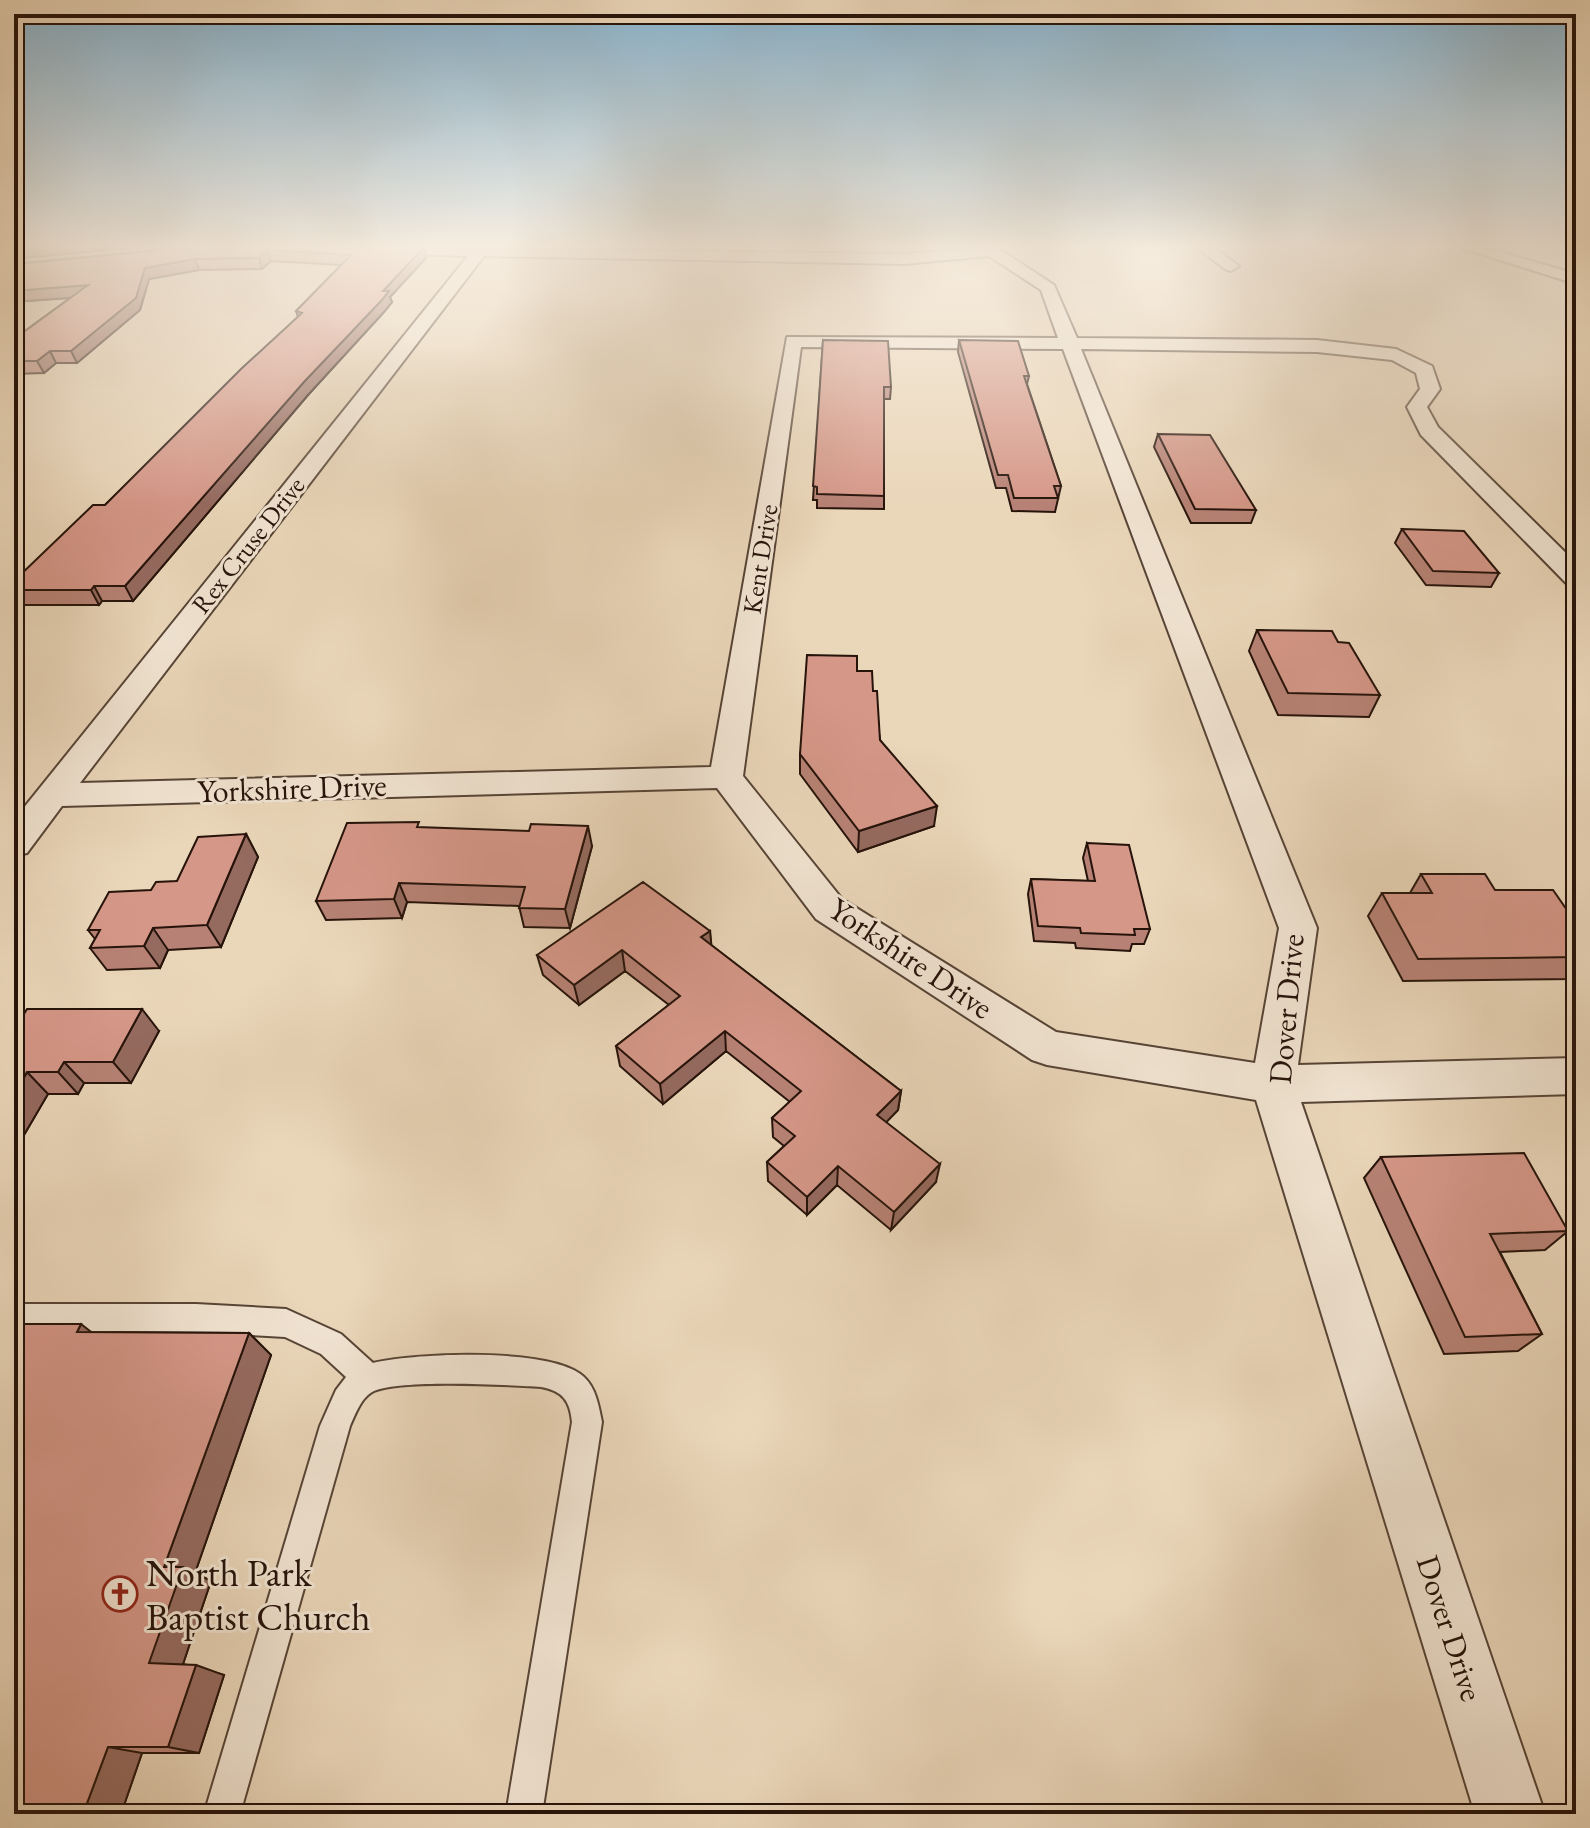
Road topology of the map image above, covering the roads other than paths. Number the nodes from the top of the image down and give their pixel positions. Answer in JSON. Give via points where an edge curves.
{"nodes":[{"id":1,"x":416,"y":332,"type":"edge"},
{"id":2,"x":1067,"y":332,"type":"edge"},
{"id":3,"x":1072,"y":344,"type":"junction"},
{"id":4,"x":1576,"y":578,"type":"edge"},
{"id":5,"x":726,"y":777,"type":"junction"},
{"id":6,"x":53,"y":795,"type":"junction"},
{"id":7,"x":14,"y":844,"type":"edge"},
{"id":8,"x":1576,"y":1076,"type":"edge"},
{"id":9,"x":1273,"y":1084,"type":"junction"},
{"id":10,"x":14,"y":1318,"type":"edge"},
{"id":11,"x":367,"y":1377,"type":"junction"},
{"id":12,"x":222,"y":1814,"type":"edge"},
{"id":13,"x":524,"y":1814,"type":"edge"},
{"id":14,"x":1510,"y":1814,"type":"edge"}],
"edges":[{"from":1,"to":6,"type":"street","name":"Rex Cruse Drive"},
{"from":2,"to":3,"type":"street","name":"Dover Drive"},
{"from":3,"to":4,"type":"street","via":[[1317,346],[1396,355],[1425,370],[1430,389],[1417,407],[1429,430]]},
{"from":3,"to":5,"type":"street","name":"Kent Drive","via":[[793,341]]},
{"from":3,"to":9,"type":"street","name":"Dover Drive","via":[[1298,928]]},
{"from":5,"to":6,"type":"street","name":"Yorkshire Drive"},
{"from":5,"to":9,"type":"street","name":"Yorkshire Drive","via":[[829,909],[1047,1048]]},
{"from":6,"to":7,"type":"street","name":"Rex Cruse Drive"},
{"from":8,"to":9,"type":"street","name":"Yorkshire Drive"},
{"from":9,"to":14,"type":"street","name":"Dover Drive"},
{"from":10,"to":11,"type":"lane","via":[[286,1323],[331,1344]]},
{"from":11,"to":12,"type":"lane","via":[[351,1391],[335,1426]]},
{"from":11,"to":13,"type":"lane","via":[[473,1371],[553,1374],[574,1386],[585,1402],[587,1422]]}]}
